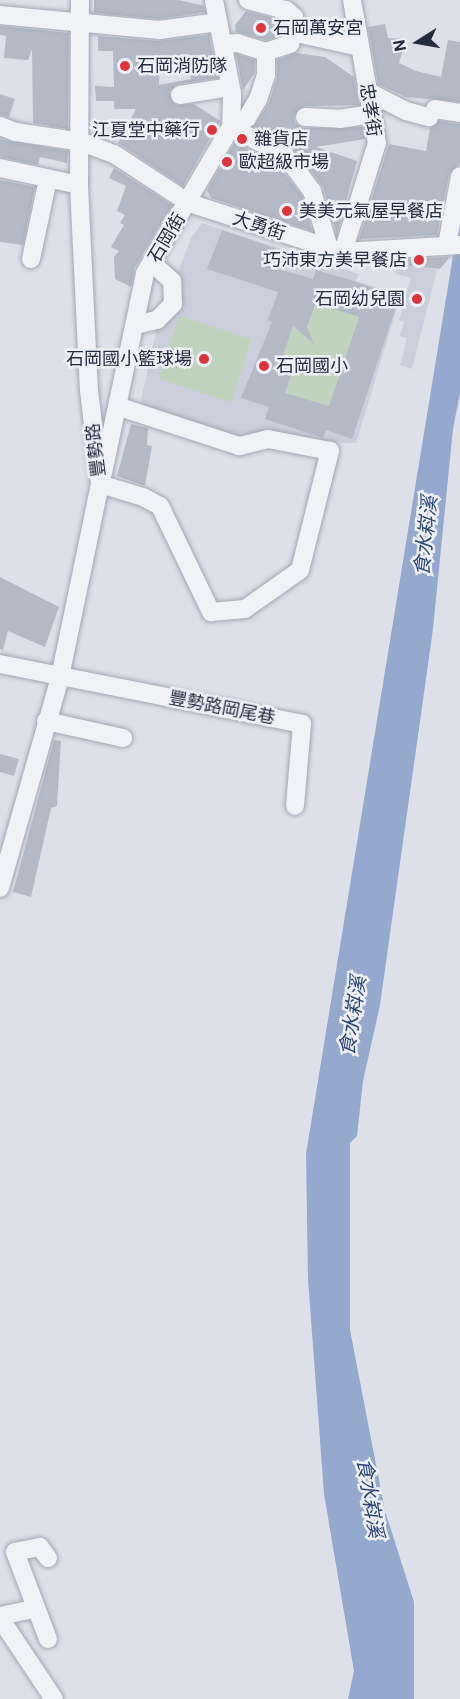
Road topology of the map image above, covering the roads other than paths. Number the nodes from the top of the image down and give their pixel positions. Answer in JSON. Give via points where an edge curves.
{"nodes":[{"id":1,"x":80,"y":0,"type":"edge"},
{"id":2,"x":214,"y":0,"type":"edge"},
{"id":3,"x":248,"y":0,"type":"edge"},
{"id":4,"x":352,"y":0,"type":"edge"},
{"id":5,"x":0,"y":15,"type":"edge"},
{"id":6,"x":218,"y":22,"type":"junction"},
{"id":7,"x":80,"y":25,"type":"junction"},
{"id":8,"x":292,"y":32,"type":"junction"},
{"id":9,"x":223,"y":44,"type":"junction"},
{"id":10,"x":359,"y":47,"type":"junction"},
{"id":11,"x":266,"y":51,"type":"junction"},
{"id":12,"x":230,"y":87,"type":"junction"},
{"id":13,"x":367,"y":91,"type":"junction"},
{"id":14,"x":180,"y":95,"type":"dead end"},
{"id":15,"x":460,"y":113,"type":"edge"},
{"id":16,"x":372,"y":114,"type":"junction"},
{"id":17,"x":305,"y":117,"type":"dead end"},
{"id":18,"x":0,"y":126,"type":"edge"},
{"id":19,"x":231,"y":127,"type":"junction"},
{"id":20,"x":82,"y":142,"type":"junction"},
{"id":21,"x":0,"y":168,"type":"edge"},
{"id":22,"x":460,"y":176,"type":"edge"},
{"id":23,"x":48,"y":179,"type":"junction"},
{"id":24,"x":79,"y":185,"type":"junction"},
{"id":25,"x":189,"y":202,"type":"junction"},
{"id":26,"x":453,"y":245,"type":"edge"},
{"id":27,"x":336,"y":250,"type":"junction"},
{"id":28,"x":32,"y":260,"type":"dead end"},
{"id":29,"x":152,"y":263,"type":"junction"},
{"id":30,"x":135,"y":325,"type":"junction"},
{"id":31,"x":120,"y":407,"type":"junction"},
{"id":32,"x":100,"y":484,"type":"junction"},
{"id":33,"x":0,"y":664,"type":"edge"},
{"id":34,"x":60,"y":677,"type":"junction"},
{"id":35,"x":46,"y":721,"type":"junction"},
{"id":36,"x":123,"y":738,"type":"dead end"},
{"id":37,"x":295,"y":806,"type":"dead end"},
{"id":38,"x":0,"y":888,"type":"edge"},
{"id":39,"x":48,"y":1558,"type":"dead end"},
{"id":40,"x":34,"y":1609,"type":"junction"},
{"id":41,"x":0,"y":1617,"type":"edge"},
{"id":42,"x":48,"y":1639,"type":"dead end"},
{"id":43,"x":54,"y":1699,"type":"edge"}],
"edges":[{"from":1,"to":7,"type":"street","name":"豐勢路"},
{"from":2,"to":6,"type":"street","name":"石岡街"},
{"from":3,"to":8,"type":"street","via":[[286,10],[294,17]]},
{"from":4,"to":10,"type":"street","name":"忠孝街"},
{"from":5,"to":7,"type":"street"},
{"from":6,"to":7,"type":"street","via":[[159,30]]},
{"from":6,"to":9,"type":"street","name":"石岡街"},
{"from":7,"to":20,"type":"street","name":"豐勢路"},
{"from":8,"to":10,"type":"street"},
{"from":8,"to":11,"type":"street","via":[[290,44]]},
{"from":9,"to":11,"type":"street","via":[[237,43]]},
{"from":9,"to":12,"type":"street","name":"石岡街"},
{"from":10,"to":13,"type":"street","name":"忠孝街"},
{"from":11,"to":19,"type":"street","via":[[266,75],[258,99],[247,118]]},
{"from":12,"to":14,"type":"street"},
{"from":12,"to":19,"type":"street","name":"石岡街","via":[[234,112]]},
{"from":13,"to":15,"type":"street","via":[[406,111]]},
{"from":13,"to":16,"type":"street","name":"忠孝街"},
{"from":16,"to":17,"type":"street","via":[[340,120]]},
{"from":16,"to":27,"type":"street","name":"忠孝街","via":[[376,143]]},
{"from":18,"to":20,"type":"street","name":"大勇街"},
{"from":19,"to":25,"type":"street","name":"石岡街"},
{"from":19,"to":27,"type":"street","via":[[284,155],[312,191]]},
{"from":20,"to":24,"type":"street","name":"豐勢路"},
{"from":20,"to":25,"type":"street","name":"大勇街","via":[[114,154]]},
{"from":21,"to":23,"type":"street"},
{"from":22,"to":26,"type":"street"},
{"from":23,"to":24,"type":"street"},
{"from":23,"to":28,"type":"street"},
{"from":24,"to":32,"type":"street","name":"豐勢路","via":[[89,391]]},
{"from":25,"to":27,"type":"street","name":"大勇街"},
{"from":25,"to":29,"type":"street","name":"石岡街"},
{"from":26,"to":27,"type":"street","name":"大勇街"},
{"from":29,"to":30,"type":"street","name":"石岡街","via":[[145,273]]},
{"from":29,"to":30,"type":"street","via":[[172,281],[173,304],[158,320]]},
{"from":30,"to":31,"type":"street","name":"石岡街"},
{"from":31,"to":32,"type":"street","name":"石岡街"},
{"from":31,"to":32,"type":"street","via":[[239,446],[268,439],[330,451],[300,570],[245,609],[211,612],[160,506]]},
{"from":32,"to":34,"type":"street","name":"豐勢路"},
{"from":33,"to":34,"type":"street"},
{"from":34,"to":35,"type":"street","name":"豐勢路"},
{"from":34,"to":37,"type":"street","name":"豐勢路岡尾巷","via":[[302,724]]},
{"from":35,"to":36,"type":"street"},
{"from":35,"to":38,"type":"street","name":"豐勢路"},
{"from":39,"to":40,"type":"street","via":[[40,1546],[15,1552]]},
{"from":40,"to":41,"type":"street"},
{"from":40,"to":42,"type":"street"},
{"from":41,"to":43,"type":"street"}]}
